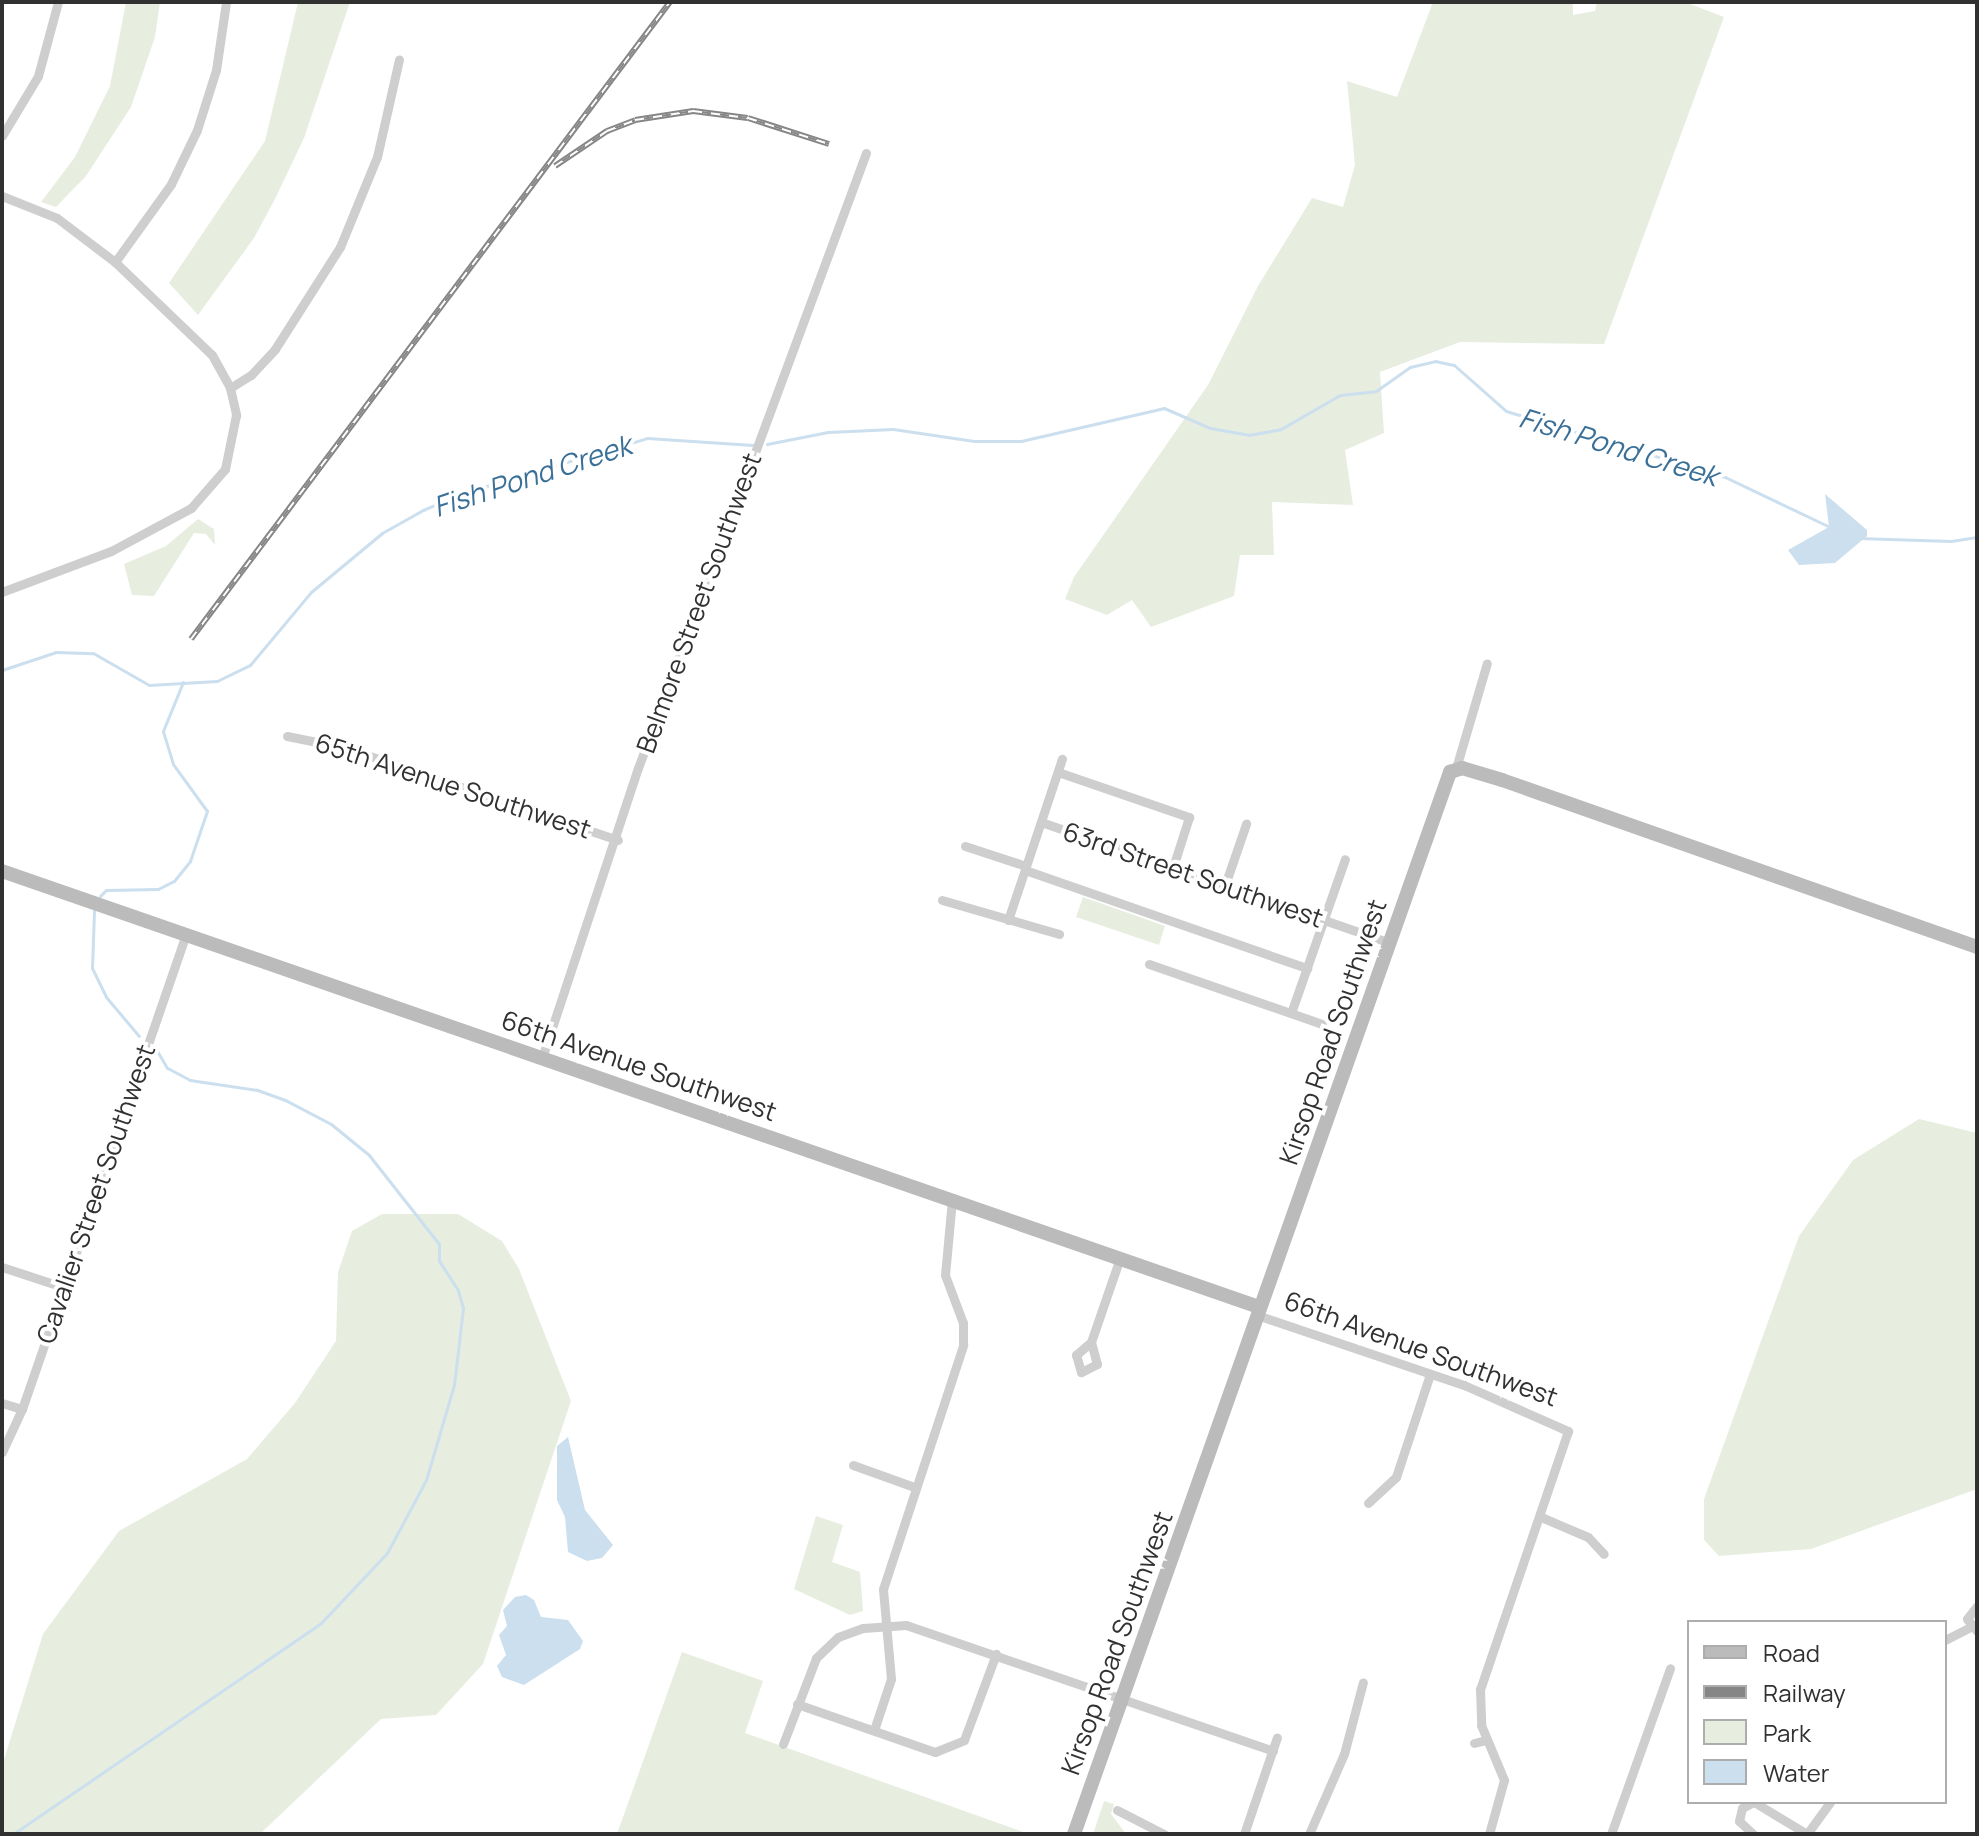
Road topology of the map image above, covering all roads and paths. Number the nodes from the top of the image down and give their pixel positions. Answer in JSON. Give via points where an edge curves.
{"nodes":[{"id":1,"x":58,"y":2,"type":"edge"},
{"id":2,"x":226,"y":2,"type":"edge"},
{"id":3,"x":399,"y":59,"type":"dead end"},
{"id":4,"x":2,"y":136,"type":"edge"},
{"id":5,"x":866,"y":153,"type":"dead end"},
{"id":6,"x":2,"y":196,"type":"edge"},
{"id":7,"x":115,"y":262,"type":"junction"},
{"id":8,"x":230,"y":388,"type":"junction"},
{"id":9,"x":2,"y":592,"type":"edge"},
{"id":10,"x":1487,"y":663,"type":"dead end"},
{"id":11,"x":287,"y":736,"type":"dead end"},
{"id":12,"x":1062,"y":759,"type":"dead end"},
{"id":13,"x":1456,"y":768,"type":"junction"},
{"id":14,"x":1058,"y":772,"type":"junction"},
{"id":15,"x":1041,"y":822,"type":"junction"},
{"id":16,"x":1246,"y":824,"type":"dead end"},
{"id":17,"x":618,"y":840,"type":"junction"},
{"id":18,"x":965,"y":846,"type":"dead end"},
{"id":19,"x":1345,"y":859,"type":"dead end"},
{"id":20,"x":1173,"y":867,"type":"junction"},
{"id":21,"x":1026,"y":868,"type":"junction"},
{"id":22,"x":2,"y":871,"type":"edge"},
{"id":23,"x":1225,"y":885,"type":"junction"},
{"id":24,"x":942,"y":900,"type":"dead end"},
{"id":25,"x":1008,"y":920,"type":"junction"},
{"id":26,"x":1323,"y":920,"type":"junction"},
{"id":27,"x":186,"y":934,"type":"junction"},
{"id":28,"x":1059,"y":934,"type":"dead end"},
{"id":29,"x":1390,"y":943,"type":"junction"},
{"id":30,"x":1977,"y":947,"type":"edge"},
{"id":31,"x":1149,"y":964,"type":"dead end"},
{"id":32,"x":1307,"y":968,"type":"junction"},
{"id":33,"x":1291,"y":1013,"type":"junction"},
{"id":34,"x":1322,"y":1024,"type":"dead end"},
{"id":35,"x":542,"y":1058,"type":"junction"},
{"id":36,"x":952,"y":1200,"type":"junction"},
{"id":37,"x":1120,"y":1258,"type":"junction"},
{"id":38,"x":2,"y":1267,"type":"edge"},
{"id":39,"x":63,"y":1287,"type":"junction"},
{"id":40,"x":1258,"y":1311,"type":"junction"},
{"id":41,"x":1091,"y":1342,"type":"dead end"},
{"id":42,"x":1430,"y":1374,"type":"junction"},
{"id":43,"x":2,"y":1403,"type":"edge"},
{"id":44,"x":22,"y":1409,"type":"junction"},
{"id":45,"x":2,"y":1452,"type":"edge"},
{"id":46,"x":853,"y":1465,"type":"dead end"},
{"id":47,"x":914,"y":1487,"type":"junction"},
{"id":48,"x":1368,"y":1503,"type":"dead end"},
{"id":49,"x":1541,"y":1517,"type":"junction"},
{"id":50,"x":1604,"y":1554,"type":"dead end"},
{"id":51,"x":1977,"y":1606,"type":"edge"},
{"id":52,"x":884,"y":1625,"type":"junction"},
{"id":53,"x":1973,"y":1629,"type":"edge"},
{"id":54,"x":1947,"y":1639,"type":"edge"},
{"id":55,"x":996,"y":1654,"type":"junction"},
{"id":56,"x":1670,"y":1668,"type":"dead end"},
{"id":57,"x":1363,"y":1682,"type":"dead end"},
{"id":58,"x":1124,"y":1699,"type":"junction"},
{"id":59,"x":797,"y":1704,"type":"junction"},
{"id":60,"x":874,"y":1730,"type":"junction"},
{"id":61,"x":1277,"y":1737,"type":"dead end"},
{"id":62,"x":1486,"y":1740,"type":"junction"},
{"id":63,"x":1474,"y":1743,"type":"dead end"},
{"id":64,"x":783,"y":1744,"type":"dead end"},
{"id":65,"x":1273,"y":1751,"type":"junction"},
{"id":66,"x":1750,"y":1804,"type":"edge"},
{"id":67,"x":1757,"y":1804,"type":"edge"},
{"id":68,"x":1829,"y":1804,"type":"edge"},
{"id":69,"x":1117,"y":1810,"type":"dead end"},
{"id":70,"x":1074,"y":1834,"type":"edge"},
{"id":71,"x":1164,"y":1834,"type":"edge"},
{"id":72,"x":1244,"y":1834,"type":"edge"},
{"id":73,"x":1309,"y":1834,"type":"edge"},
{"id":74,"x":1489,"y":1834,"type":"edge"},
{"id":75,"x":1611,"y":1834,"type":"edge"},
{"id":76,"x":1753,"y":1834,"type":"edge"},
{"id":77,"x":1807,"y":1834,"type":"edge"}],
"edges":[{"from":1,"to":4,"type":"street","via":[[38,76]]},
{"from":2,"to":7,"type":"street","via":[[216,70],[197,130],[171,184]]},
{"from":3,"to":8,"type":"street","via":[[377,157],[340,247],[275,349]]},
{"from":5,"to":17,"type":"street","name":"Belmore Street Southwest","via":[[638,768]]},
{"from":6,"to":7,"type":"street","via":[[66,224]]},
{"from":7,"to":8,"type":"street","via":[[212,355]]},
{"from":8,"to":9,"type":"street","via":[[236,415],[232,450],[200,502],[111,551]]},
{"from":10,"to":13,"type":"street"},
{"from":11,"to":17,"type":"street","name":"65th Avenue Southwest","via":[[336,745]]},
{"from":12,"to":14,"type":"street"},
{"from":13,"to":29,"type":"street","name":"Kirsop Road Southwest","via":[[1447,777]]},
{"from":13,"to":30,"type":"street"},
{"from":14,"to":15,"type":"street"},
{"from":14,"to":20,"type":"street","via":[[1189,817]]},
{"from":15,"to":20,"type":"street","name":"63rd Street Southwest"},
{"from":15,"to":21,"type":"street"},
{"from":16,"to":23,"type":"street"},
{"from":17,"to":35,"type":"street","name":"Belmore Street Southwest"},
{"from":18,"to":21,"type":"street"},
{"from":19,"to":26,"type":"street"},
{"from":20,"to":23,"type":"street","name":"63rd Street Southwest"},
{"from":21,"to":25,"type":"street"},
{"from":21,"to":32,"type":"street"},
{"from":22,"to":27,"type":"street","name":"66th Avenue Southwest"},
{"from":23,"to":26,"type":"street","name":"63rd Street Southwest"},
{"from":24,"to":25,"type":"street"},
{"from":25,"to":28,"type":"street"},
{"from":26,"to":29,"type":"street","name":"63rd Street Southwest"},
{"from":26,"to":32,"type":"street"},
{"from":27,"to":35,"type":"street","name":"66th Avenue Southwest"},
{"from":27,"to":39,"type":"street","name":"Cavalier Street Southwest"},
{"from":29,"to":40,"type":"street","name":"Kirsop Road Southwest"},
{"from":31,"to":33,"type":"street"},
{"from":32,"to":33,"type":"street"},
{"from":33,"to":34,"type":"street"},
{"from":35,"to":36,"type":"street","name":"66th Avenue Southwest"},
{"from":36,"to":37,"type":"street","name":"66th Avenue Southwest"},
{"from":36,"to":47,"type":"street","via":[[945,1275],[963,1323],[963,1345]]},
{"from":37,"to":40,"type":"street","name":"66th Avenue Southwest"},
{"from":37,"to":41,"type":"street"},
{"from":38,"to":39,"type":"street"},
{"from":39,"to":44,"type":"street","name":"Cavalier Street Southwest"},
{"from":40,"to":42,"type":"street","name":"66th Avenue Southwest"},
{"from":40,"to":58,"type":"street","name":"Kirsop Road Southwest"},
{"from":42,"to":48,"type":"street","via":[[1396,1477]]},
{"from":42,"to":49,"type":"street","name":"66th Avenue Southwest","via":[[1568,1431]]},
{"from":43,"to":44,"type":"street"},
{"from":44,"to":45,"type":"street","name":"Cavalier Street Southwest"},
{"from":46,"to":47,"type":"street"},
{"from":47,"to":52,"type":"street","via":[[883,1589]]},
{"from":49,"to":50,"type":"street","via":[[1588,1537]]},
{"from":49,"to":62,"type":"street","via":[[1480,1689],[1479,1717]]},
{"from":51,"to":53,"type":"street","via":[[1969,1613]]},
{"from":52,"to":55,"type":"street","via":[[906,1625]]},
{"from":52,"to":59,"type":"street","via":[[838,1637],[816,1658]]},
{"from":52,"to":60,"type":"street","via":[[891,1679]]},
{"from":53,"to":54,"type":"street"},
{"from":55,"to":58,"type":"street"},
{"from":55,"to":60,"type":"street","via":[[964,1740],[935,1752]]},
{"from":56,"to":75,"type":"street"},
{"from":57,"to":73,"type":"street","via":[[1344,1754]]},
{"from":58,"to":65,"type":"street"},
{"from":58,"to":70,"type":"street","name":"Kirsop Road Southwest"},
{"from":59,"to":60,"type":"street"},
{"from":59,"to":64,"type":"street"},
{"from":61,"to":65,"type":"street"},
{"from":62,"to":63,"type":"street"},
{"from":62,"to":74,"type":"street","via":[[1504,1780]]},
{"from":65,"to":72,"type":"street"},
{"from":66,"to":76,"type":"street","via":[[1742,1808],[1739,1821]]},
{"from":67,"to":77,"type":"street"},
{"from":68,"to":77,"type":"street"},
{"from":69,"to":71,"type":"street"}]}
